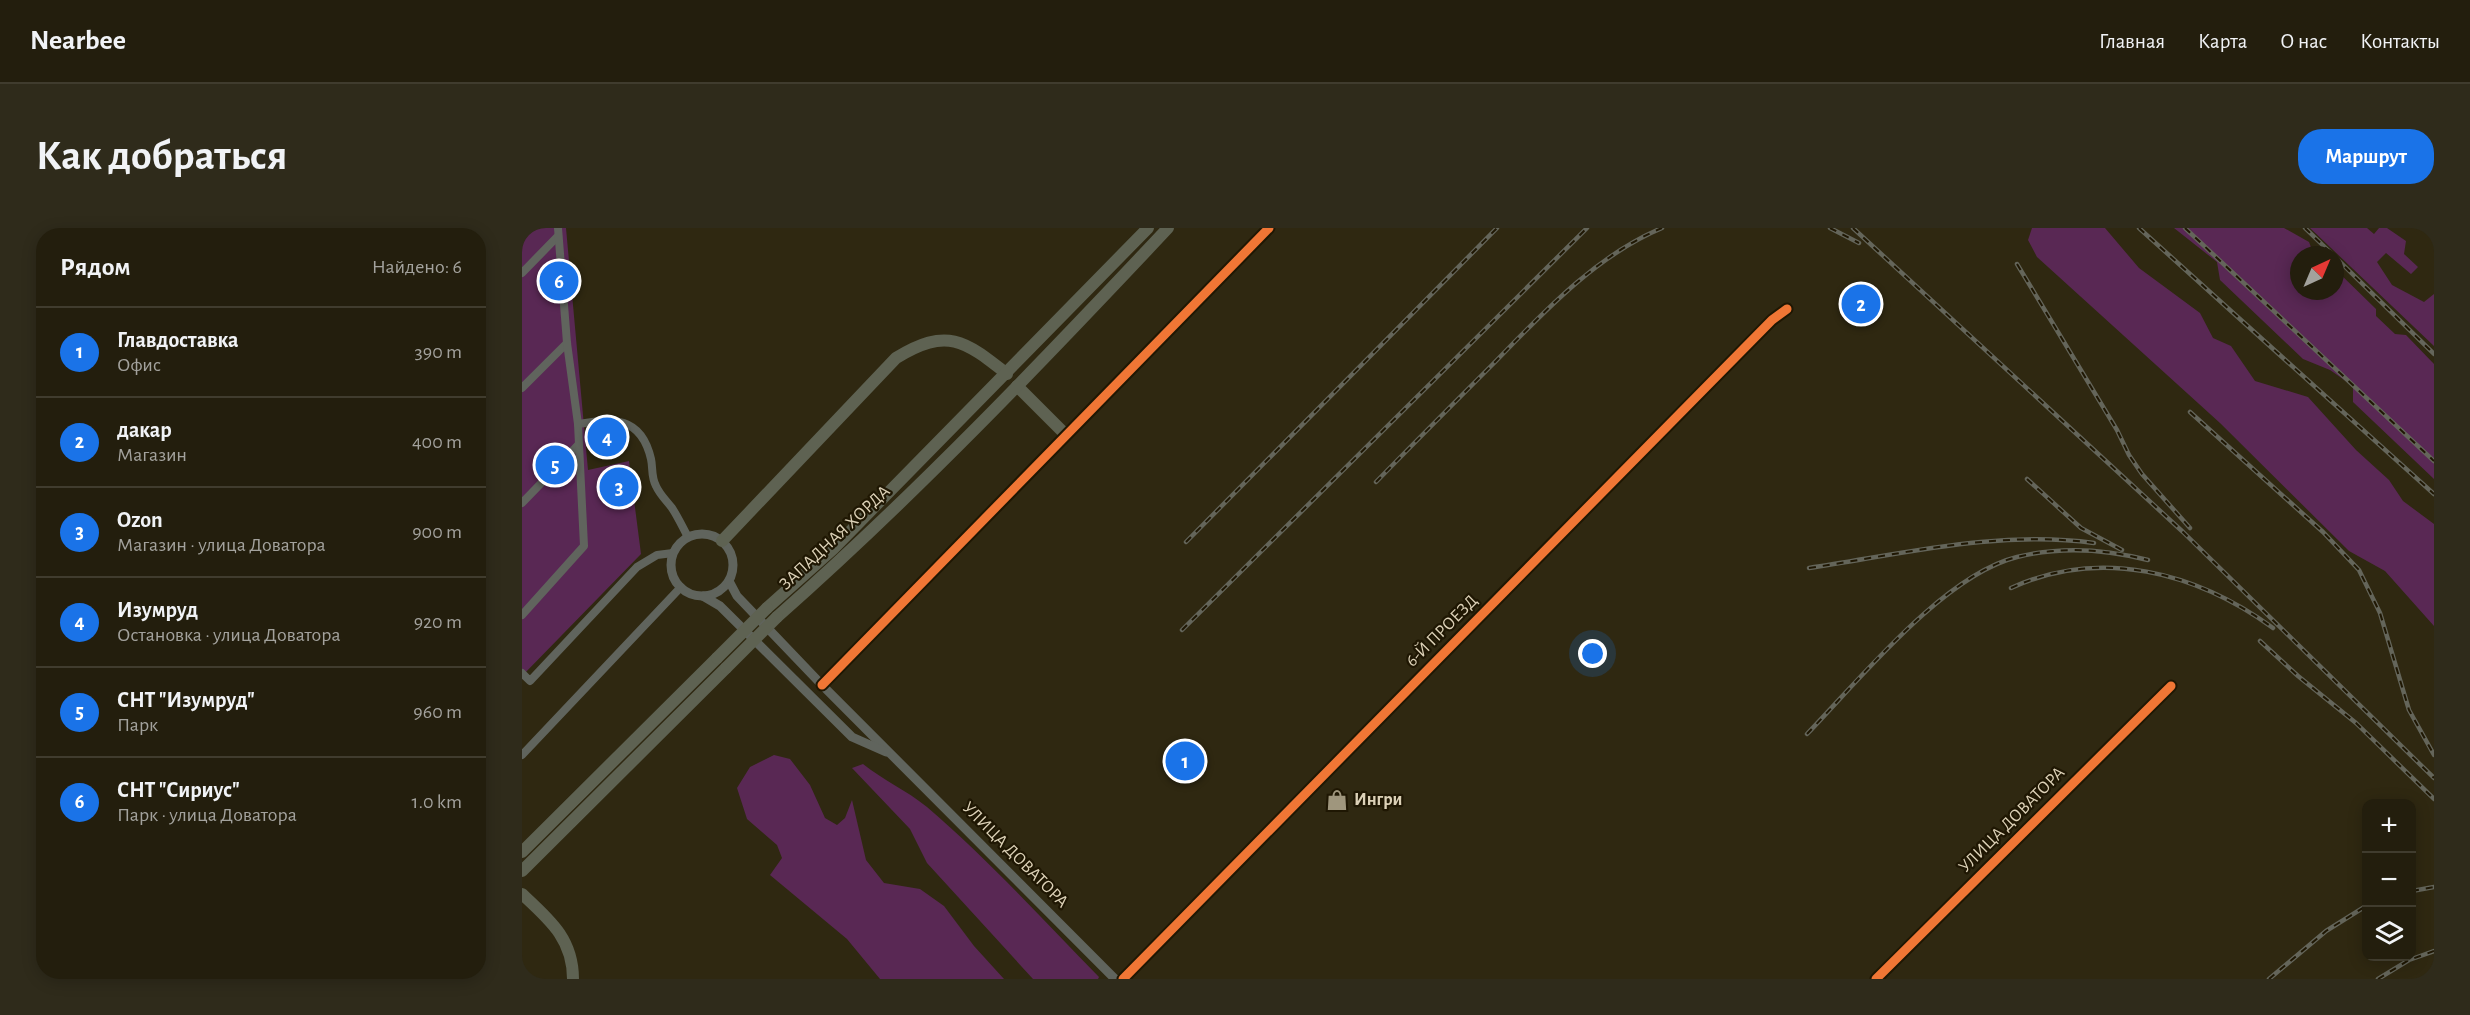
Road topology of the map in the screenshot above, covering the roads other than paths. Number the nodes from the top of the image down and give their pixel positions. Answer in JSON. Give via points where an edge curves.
{"nodes":[{"id":1,"x":1148,"y":228,"type":"edge"},
{"id":2,"x":1168,"y":228,"type":"edge"},
{"id":3,"x":1269,"y":228,"type":"edge"},
{"id":4,"x":558,"y":232,"type":"edge"},
{"id":5,"x":522,"y":273,"type":"edge"},
{"id":6,"x":1787,"y":309,"type":"dead end"},
{"id":7,"x":567,"y":344,"type":"junction"},
{"id":8,"x":1007,"y":374,"type":"junction"},
{"id":9,"x":1017,"y":386,"type":"junction"},
{"id":10,"x":522,"y":388,"type":"edge"},
{"id":11,"x":578,"y":424,"type":"junction"},
{"id":12,"x":1066,"y":435,"type":"junction"},
{"id":13,"x":579,"y":444,"type":"junction"},
{"id":14,"x":522,"y":503,"type":"edge"},
{"id":15,"x":688,"y":537,"type":"junction"},
{"id":16,"x":722,"y":540,"type":"junction"},
{"id":17,"x":673,"y":552,"type":"junction"},
{"id":18,"x":729,"y":581,"type":"junction"},
{"id":19,"x":681,"y":587,"type":"junction"},
{"id":20,"x":703,"y":596,"type":"junction"},
{"id":21,"x":522,"y":615,"type":"edge"},
{"id":22,"x":522,"y":673,"type":"edge"},
{"id":23,"x":822,"y":685,"type":"junction"},
{"id":24,"x":2171,"y":686,"type":"dead end"},
{"id":25,"x":891,"y":754,"type":"junction"},
{"id":26,"x":522,"y":755,"type":"edge"},
{"id":27,"x":522,"y":852,"type":"edge"},
{"id":28,"x":522,"y":871,"type":"edge"},
{"id":29,"x":522,"y":894,"type":"edge"},
{"id":30,"x":573,"y":979,"type":"edge"},
{"id":31,"x":1115,"y":979,"type":"edge"},
{"id":32,"x":1124,"y":979,"type":"edge"},
{"id":33,"x":1876,"y":979,"type":"edge"}],
"edges":[{"from":1,"to":8,"type":"highway","name":"ЗАПАДНАЯ ХОРДА"},
{"from":2,"to":9,"type":"highway","name":"ЗАПАДНАЯ ХОРДА"},
{"from":3,"to":12,"type":"street"},
{"from":4,"to":5,"type":"street"},
{"from":4,"to":7,"type":"street"},
{"from":6,"to":32,"type":"street","name":"6-Й ПРОЕЗД"},
{"from":7,"to":10,"type":"street"},
{"from":7,"to":11,"type":"street"},
{"from":8,"to":16,"type":"highway","via":[[977,350],[961,343],[927,341],[913,348],[896,358]]},
{"from":8,"to":27,"type":"highway","name":"ЗАПАДНАЯ ХОРДА","bridge":true,"via":[[834,549],[767,608]]},
{"from":9,"to":12,"type":"highway"},
{"from":9,"to":28,"type":"highway","name":"ЗАПАДНАЯ ХОРДА","bridge":true},
{"from":11,"to":13,"type":"street"},
{"from":11,"to":15,"type":"street","via":[[607,419],[626,422],[633,428],[644,442],[658,490]]},
{"from":12,"to":23,"type":"street"},
{"from":13,"to":14,"type":"street"},
{"from":13,"to":21,"type":"street","via":[[584,546]]},
{"from":15,"to":16,"type":"street","via":[[708,534]]},
{"from":15,"to":17,"type":"street"},
{"from":16,"to":18,"type":"street","via":[[732,556]]},
{"from":17,"to":19,"type":"street","via":[[671,568]]},
{"from":17,"to":22,"type":"street","via":[[657,555],[637,567],[530,681]]},
{"from":18,"to":20,"type":"street","via":[[720,590]]},
{"from":18,"to":23,"type":"street","name":"УЛИЦА ДОВАТОРА","via":[[737,596]]},
{"from":19,"to":20,"type":"street"},
{"from":19,"to":26,"type":"street"},
{"from":20,"to":25,"type":"street","name":"УЛИЦА ДОВАТОРА","via":[[720,606],[852,737]]},
{"from":23,"to":25,"type":"street","name":"УЛИЦА ДОВАТОРА"},
{"from":24,"to":33,"type":"street","name":"УЛИЦА ДОВАТОРА"},
{"from":25,"to":31,"type":"street","name":"УЛИЦА ДОВАТОРА"},
{"from":29,"to":30,"type":"highway","via":[[568,945]]}]}
